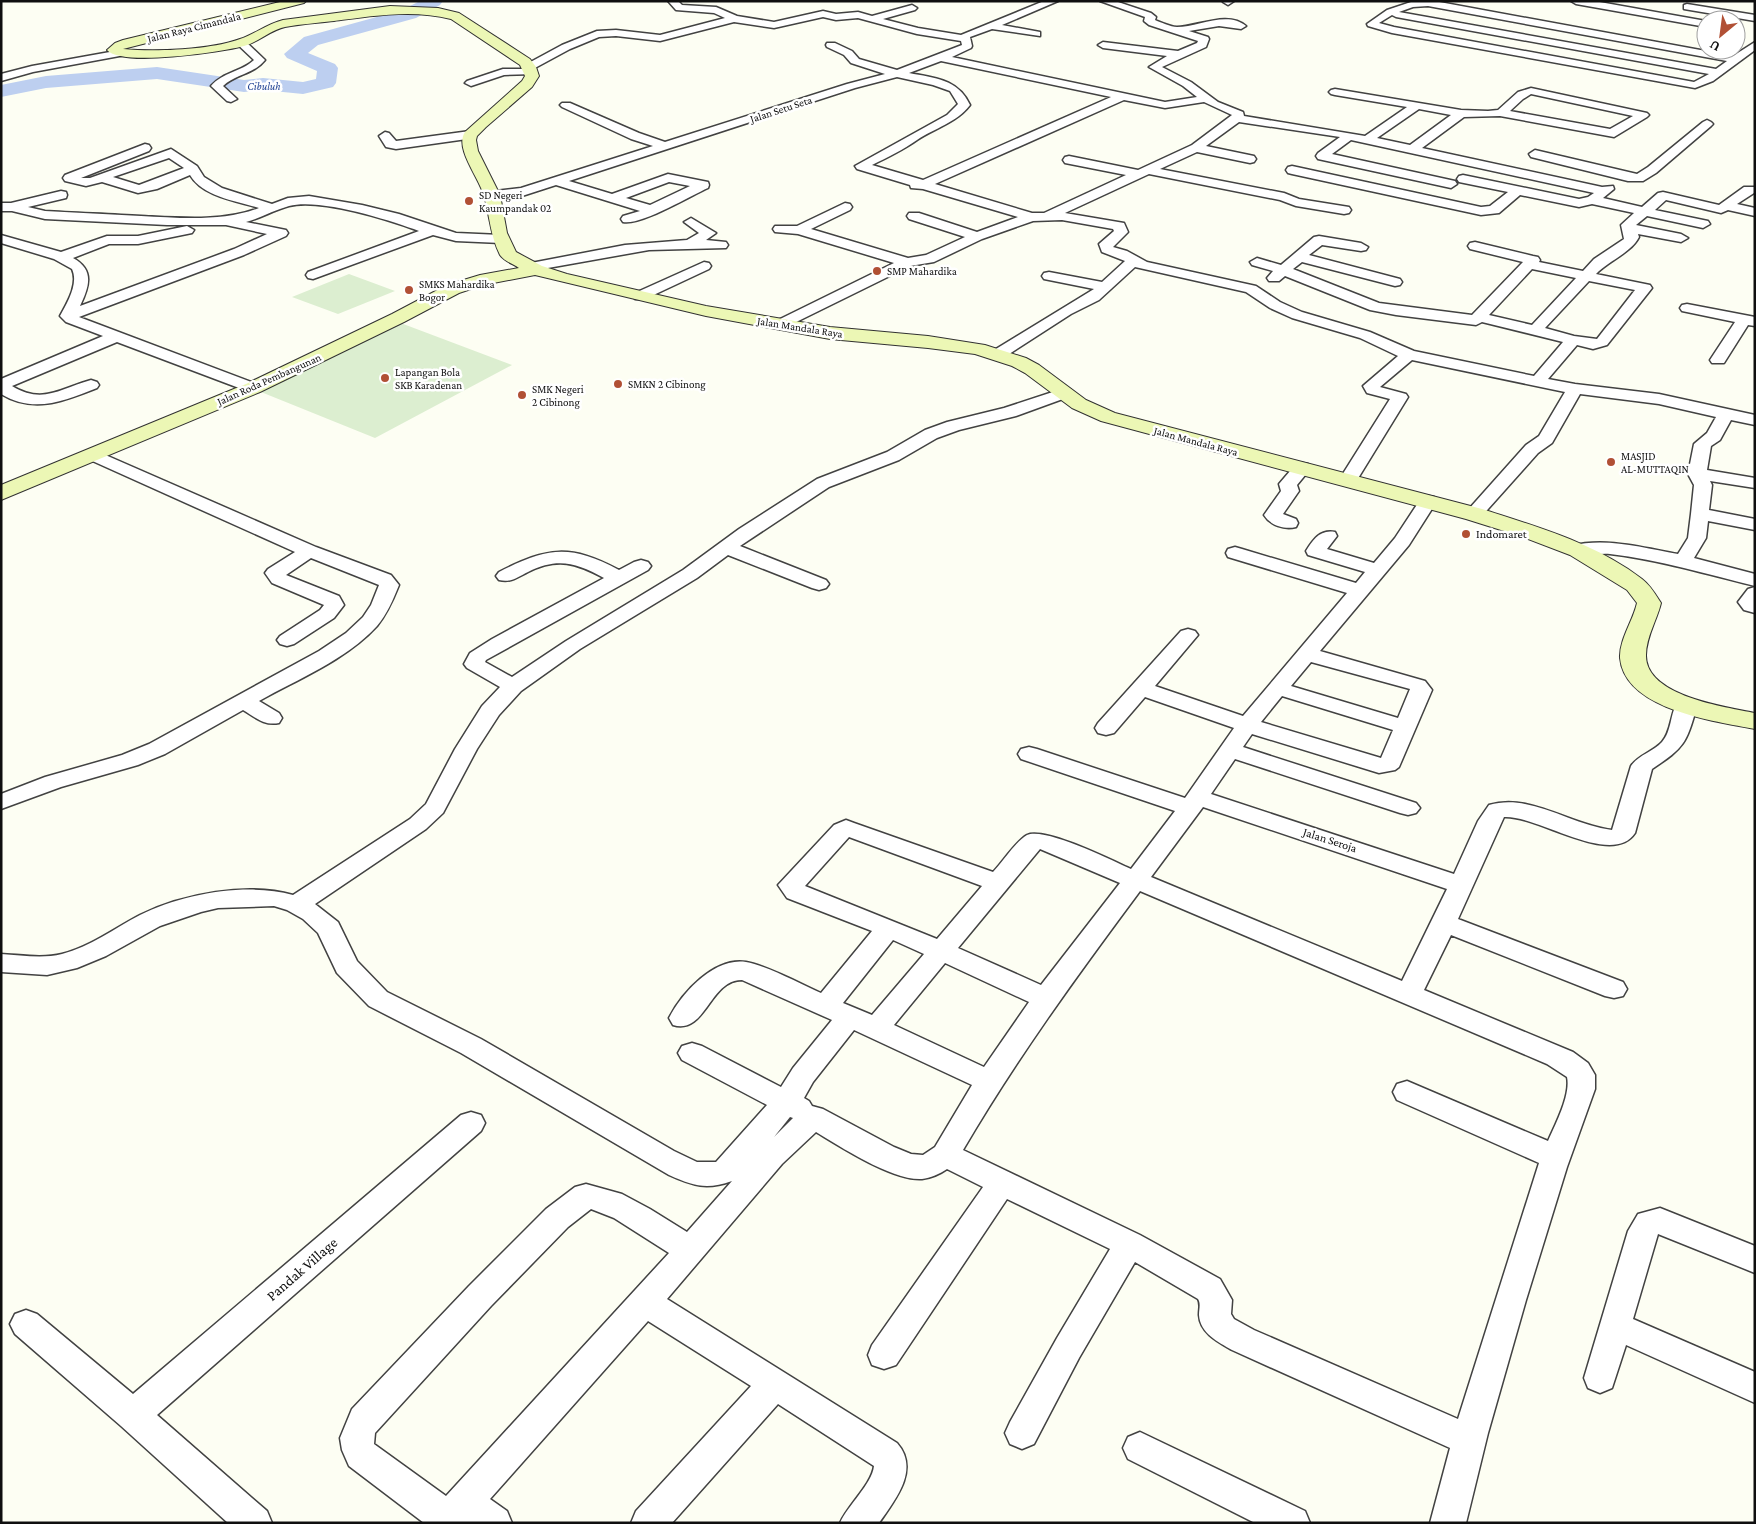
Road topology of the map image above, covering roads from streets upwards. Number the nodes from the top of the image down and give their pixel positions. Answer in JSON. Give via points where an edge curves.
{"nodes":[{"id":1,"x":300,"y":1,"type":"edge"},
{"id":2,"x":673,"y":1,"type":"edge"},
{"id":3,"x":1053,"y":1,"type":"edge"},
{"id":4,"x":1105,"y":1,"type":"edge"},
{"id":5,"x":816,"y":4,"type":"dead end"},
{"id":6,"x":1576,"y":4,"type":"edge"},
{"id":7,"x":1672,"y":4,"type":"dead end"},
{"id":8,"x":1734,"y":4,"type":"dead end"},
{"id":9,"x":1755,"y":7,"type":"edge"},
{"id":10,"x":912,"y":8,"type":"dead end"},
{"id":11,"x":1391,"y":13,"type":"junction"},
{"id":12,"x":823,"y":14,"type":"junction"},
{"id":13,"x":1556,"y":17,"type":"dead end"},
{"id":14,"x":872,"y":18,"type":"junction"},
{"id":15,"x":734,"y":19,"type":"junction"},
{"id":16,"x":1696,"y":22,"type":"edge"},
{"id":17,"x":1755,"y":23,"type":"edge"},
{"id":18,"x":1541,"y":24,"type":"junction"},
{"id":19,"x":1236,"y":25,"type":"dead end"},
{"id":20,"x":993,"y":26,"type":"junction"},
{"id":21,"x":1176,"y":30,"type":"junction"},
{"id":22,"x":1036,"y":34,"type":"dead end"},
{"id":23,"x":966,"y":39,"type":"junction"},
{"id":24,"x":241,"y":43,"type":"junction"},
{"id":25,"x":832,"y":45,"type":"dead end"},
{"id":26,"x":1103,"y":45,"type":"dead end"},
{"id":27,"x":120,"y":50,"type":"junction"},
{"id":28,"x":1696,"y":52,"type":"edge"},
{"id":29,"x":1179,"y":54,"type":"junction"},
{"id":30,"x":941,"y":58,"type":"junction"},
{"id":31,"x":1733,"y":60,"type":"edge"},
{"id":32,"x":530,"y":69,"type":"junction"},
{"id":33,"x":1717,"y":72,"type":"junction"},
{"id":34,"x":897,"y":74,"type":"junction"},
{"id":35,"x":1,"y":78,"type":"edge"},
{"id":36,"x":471,"y":83,"type":"dead end"},
{"id":37,"x":1188,"y":85,"type":"junction"},
{"id":38,"x":1335,"y":92,"type":"dead end"},
{"id":39,"x":1124,"y":96,"type":"junction"},
{"id":40,"x":231,"y":100,"type":"dead end"},
{"id":41,"x":1142,"y":100,"type":"junction"},
{"id":42,"x":1210,"y":100,"type":"junction"},
{"id":43,"x":1580,"y":102,"type":"junction"},
{"id":44,"x":566,"y":105,"type":"dead end"},
{"id":45,"x":1416,"y":106,"type":"junction"},
{"id":46,"x":1192,"y":110,"type":"dead end"},
{"id":47,"x":1461,"y":113,"type":"junction"},
{"id":48,"x":1500,"y":113,"type":"junction"},
{"id":49,"x":1382,"y":114,"type":"dead end"},
{"id":50,"x":1237,"y":118,"type":"junction"},
{"id":51,"x":1400,"y":118,"type":"junction"},
{"id":52,"x":1333,"y":120,"type":"dead end"},
{"id":53,"x":1553,"y":122,"type":"junction"},
{"id":54,"x":1707,"y":124,"type":"dead end"},
{"id":55,"x":1382,"y":130,"type":"junction"},
{"id":56,"x":412,"y":132,"type":"dead end"},
{"id":57,"x":470,"y":135,"type":"junction"},
{"id":58,"x":385,"y":136,"type":"dead end"},
{"id":59,"x":1349,"y":136,"type":"junction"},
{"id":60,"x":1367,"y":140,"type":"junction"},
{"id":61,"x":423,"y":141,"type":"junction"},
{"id":62,"x":1393,"y":145,"type":"junction"},
{"id":63,"x":666,"y":146,"type":"junction"},
{"id":64,"x":145,"y":148,"type":"dead end"},
{"id":65,"x":1196,"y":148,"type":"junction"},
{"id":66,"x":1413,"y":149,"type":"junction"},
{"id":67,"x":1577,"y":151,"type":"dead end"},
{"id":68,"x":1436,"y":154,"type":"junction"},
{"id":69,"x":1535,"y":154,"type":"dead end"},
{"id":70,"x":1250,"y":159,"type":"dead end"},
{"id":71,"x":1069,"y":160,"type":"dead end"},
{"id":72,"x":1560,"y":160,"type":"junction"},
{"id":73,"x":1363,"y":165,"type":"junction"},
{"id":74,"x":1482,"y":165,"type":"junction"},
{"id":75,"x":193,"y":169,"type":"junction"},
{"id":76,"x":1292,"y":170,"type":"dead end"},
{"id":77,"x":1143,"y":172,"type":"junction"},
{"id":78,"x":1405,"y":174,"type":"junction"},
{"id":79,"x":101,"y":177,"type":"junction"},
{"id":80,"x":1628,"y":177,"type":"junction"},
{"id":81,"x":874,"y":180,"type":"dead end"},
{"id":82,"x":555,"y":181,"type":"junction"},
{"id":83,"x":1457,"y":182,"type":"junction"},
{"id":84,"x":923,"y":185,"type":"junction"},
{"id":85,"x":1376,"y":188,"type":"junction"},
{"id":86,"x":1518,"y":190,"type":"junction"},
{"id":87,"x":1749,"y":190,"type":"dead end"},
{"id":88,"x":1603,"y":191,"type":"junction"},
{"id":89,"x":61,"y":195,"type":"dead end"},
{"id":90,"x":492,"y":195,"type":"junction"},
{"id":91,"x":614,"y":198,"type":"junction"},
{"id":92,"x":1431,"y":200,"type":"junction"},
{"id":93,"x":1592,"y":200,"type":"junction"},
{"id":94,"x":1728,"y":206,"type":"junction"},
{"id":95,"x":6,"y":207,"type":"edge"},
{"id":96,"x":845,"y":207,"type":"dead end"},
{"id":97,"x":272,"y":208,"type":"junction"},
{"id":98,"x":651,"y":210,"type":"junction"},
{"id":99,"x":1643,"y":211,"type":"junction"},
{"id":100,"x":1755,"y":212,"type":"edge"},
{"id":101,"x":1049,"y":215,"type":"junction"},
{"id":102,"x":914,"y":216,"type":"dead end"},
{"id":103,"x":1031,"y":217,"type":"junction"},
{"id":104,"x":628,"y":219,"type":"dead end"},
{"id":105,"x":225,"y":221,"type":"junction"},
{"id":106,"x":691,"y":222,"type":"dead end"},
{"id":107,"x":1702,"y":224,"type":"dead end"},
{"id":108,"x":1629,"y":228,"type":"junction"},
{"id":109,"x":780,"y":229,"type":"dead end"},
{"id":110,"x":799,"y":230,"type":"junction"},
{"id":111,"x":1331,"y":231,"type":"dead end"},
{"id":112,"x":432,"y":232,"type":"junction"},
{"id":113,"x":977,"y":236,"type":"junction"},
{"id":114,"x":1680,"y":238,"type":"dead end"},
{"id":115,"x":1,"y":239,"type":"edge"},
{"id":116,"x":501,"y":239,"type":"junction"},
{"id":117,"x":1319,"y":240,"type":"junction"},
{"id":118,"x":692,"y":242,"type":"junction"},
{"id":119,"x":721,"y":245,"type":"dead end"},
{"id":120,"x":1475,"y":246,"type":"dead end"},
{"id":121,"x":26,"y":247,"type":"junction"},
{"id":122,"x":1361,"y":248,"type":"dead end"},
{"id":123,"x":1,"y":255,"type":"edge"},
{"id":124,"x":62,"y":257,"type":"junction"},
{"id":125,"x":1300,"y":257,"type":"junction"},
{"id":126,"x":1134,"y":260,"type":"junction"},
{"id":127,"x":907,"y":262,"type":"junction"},
{"id":128,"x":1257,"y":262,"type":"dead end"},
{"id":129,"x":1529,"y":264,"type":"junction"},
{"id":130,"x":704,"y":266,"type":"dead end"},
{"id":131,"x":534,"y":269,"type":"junction"},
{"id":132,"x":1284,"y":270,"type":"junction"},
{"id":133,"x":313,"y":276,"type":"dead end"},
{"id":134,"x":1048,"y":276,"type":"dead end"},
{"id":135,"x":1585,"y":276,"type":"junction"},
{"id":136,"x":1395,"y":282,"type":"dead end"},
{"id":137,"x":1105,"y":287,"type":"junction"},
{"id":138,"x":1251,"y":290,"type":"junction"},
{"id":139,"x":640,"y":296,"type":"junction"},
{"id":140,"x":1687,"y":308,"type":"dead end"},
{"id":141,"x":68,"y":316,"type":"junction"},
{"id":142,"x":1479,"y":317,"type":"junction"},
{"id":143,"x":1749,"y":321,"type":"edge"},
{"id":144,"x":779,"y":324,"type":"junction"},
{"id":145,"x":1535,"y":330,"type":"junction"},
{"id":146,"x":117,"y":336,"type":"junction"},
{"id":147,"x":1573,"y":340,"type":"junction"},
{"id":148,"x":997,"y":355,"type":"junction"},
{"id":149,"x":1409,"y":355,"type":"junction"},
{"id":150,"x":1718,"y":360,"type":"dead end"},
{"id":151,"x":1538,"y":381,"type":"junction"},
{"id":152,"x":91,"y":385,"type":"dead end"},
{"id":153,"x":253,"y":388,"type":"junction"},
{"id":154,"x":1575,"y":389,"type":"junction"},
{"id":155,"x":1065,"y":393,"type":"junction"},
{"id":156,"x":1726,"y":414,"type":"junction"},
{"id":157,"x":1755,"y":420,"type":"edge"},
{"id":158,"x":94,"y":455,"type":"junction"},
{"id":159,"x":1302,"y":468,"type":"junction"},
{"id":160,"x":1697,"y":474,"type":"junction"},
{"id":161,"x":1348,"y":480,"type":"junction"},
{"id":162,"x":1755,"y":483,"type":"edge"},
{"id":163,"x":1,"y":493,"type":"edge"},
{"id":164,"x":1428,"y":501,"type":"junction"},
{"id":165,"x":1474,"y":514,"type":"junction"},
{"id":166,"x":1700,"y":514,"type":"junction"},
{"id":167,"x":1289,"y":523,"type":"dead end"},
{"id":168,"x":1755,"y":524,"type":"edge"},
{"id":169,"x":1328,"y":536,"type":"dead end"},
{"id":170,"x":727,"y":548,"type":"junction"},
{"id":171,"x":1578,"y":550,"type":"junction"},
{"id":172,"x":309,"y":552,"type":"junction"},
{"id":173,"x":1235,"y":553,"type":"dead end"},
{"id":174,"x":1683,"y":562,"type":"junction"},
{"id":175,"x":641,"y":566,"type":"dead end"},
{"id":176,"x":1378,"y":570,"type":"junction"},
{"id":177,"x":506,"y":576,"type":"dead end"},
{"id":178,"x":619,"y":578,"type":"junction"},
{"id":179,"x":1755,"y":580,"type":"edge"},
{"id":180,"x":819,"y":584,"type":"dead end"},
{"id":181,"x":1360,"y":591,"type":"junction"},
{"id":182,"x":1755,"y":592,"type":"edge"},
{"id":183,"x":1755,"y":607,"type":"edge"},
{"id":184,"x":1188,"y":635,"type":"dead end"},
{"id":185,"x":287,"y":640,"type":"dead end"},
{"id":186,"x":1306,"y":654,"type":"junction"},
{"id":187,"x":513,"y":686,"type":"junction"},
{"id":188,"x":1141,"y":688,"type":"junction"},
{"id":189,"x":1276,"y":688,"type":"junction"},
{"id":190,"x":243,"y":701,"type":"junction"},
{"id":191,"x":1686,"y":706,"type":"junction"},
{"id":192,"x":271,"y":718,"type":"dead end"},
{"id":193,"x":1755,"y":721,"type":"edge"},
{"id":194,"x":1246,"y":725,"type":"junction"},
{"id":195,"x":1405,"y":727,"type":"junction"},
{"id":196,"x":1106,"y":728,"type":"dead end"},
{"id":197,"x":1231,"y":750,"type":"junction"},
{"id":198,"x":1029,"y":754,"type":"dead end"},
{"id":199,"x":1,"y":802,"type":"edge"},
{"id":200,"x":1194,"y":802,"type":"junction"},
{"id":201,"x":1408,"y":808,"type":"dead end"},
{"id":202,"x":1136,"y":880,"type":"junction"},
{"id":203,"x":998,"y":883,"type":"junction"},
{"id":204,"x":1462,"y":885,"type":"junction"},
{"id":205,"x":296,"y":904,"type":"junction"},
{"id":206,"x":1444,"y":923,"type":"junction"},
{"id":207,"x":889,"y":928,"type":"junction"},
{"id":208,"x":942,"y":951,"type":"junction"},
{"id":209,"x":1,"y":962,"type":"edge"},
{"id":210,"x":1614,"y":989,"type":"dead end"},
{"id":211,"x":1408,"y":995,"type":"junction"},
{"id":212,"x":1046,"y":998,"type":"junction"},
{"id":213,"x":837,"y":1011,"type":"junction"},
{"id":214,"x":682,"y":1018,"type":"dead end"},
{"id":215,"x":876,"y":1028,"type":"junction"},
{"id":216,"x":692,"y":1052,"type":"dead end"},
{"id":217,"x":989,"y":1081,"type":"junction"},
{"id":218,"x":1407,"y":1092,"type":"dead end"},
{"id":219,"x":787,"y":1102,"type":"junction"},
{"id":220,"x":813,"y":1117,"type":"junction"},
{"id":221,"x":471,"y":1123,"type":"dead end"},
{"id":222,"x":945,"y":1155,"type":"junction"},
{"id":223,"x":1554,"y":1157,"type":"junction"},
{"id":224,"x":1002,"y":1183,"type":"junction"},
{"id":225,"x":1129,"y":1244,"type":"junction"},
{"id":226,"x":689,"y":1250,"type":"junction"},
{"id":227,"x":1755,"y":1260,"type":"edge"},
{"id":228,"x":645,"y":1302,"type":"junction"},
{"id":229,"x":26,"y":1324,"type":"dead end"},
{"id":230,"x":1616,"y":1326,"type":"junction"},
{"id":231,"x":884,"y":1354,"type":"dead end"},
{"id":232,"x":1600,"y":1378,"type":"dead end"},
{"id":233,"x":775,"y":1383,"type":"junction"},
{"id":234,"x":1755,"y":1388,"type":"edge"},
{"id":235,"x":133,"y":1415,"type":"junction"},
{"id":236,"x":1022,"y":1433,"type":"dead end"},
{"id":237,"x":1468,"y":1440,"type":"junction"},
{"id":238,"x":1140,"y":1448,"type":"dead end"},
{"id":239,"x":453,"y":1515,"type":"edge"},
{"id":240,"x":254,"y":1523,"type":"edge"},
{"id":241,"x":494,"y":1523,"type":"edge"},
{"id":242,"x":649,"y":1523,"type":"edge"},
{"id":243,"x":858,"y":1523,"type":"edge"},
{"id":244,"x":1292,"y":1523,"type":"edge"},
{"id":245,"x":1448,"y":1523,"type":"edge"}],
"edges":[{"from":1,"to":27,"type":"street","name":"Jalan Raya Cimandala"},
{"from":2,"to":15,"type":"street","via":[[679,8],[716,10]]},
{"from":3,"to":20,"type":"street","name":"Jalan Setu Seta"},
{"from":4,"to":21,"type":"street","via":[[1148,15],[1151,17],[1149,21]]},
{"from":5,"to":12,"type":"street","via":[[831,11]]},
{"from":6,"to":16,"type":"street"},
{"from":7,"to":17,"type":"street"},
{"from":8,"to":9,"type":"street"},
{"from":10,"to":14,"type":"street"},
{"from":11,"to":18,"type":"street","via":[[1421,3]]},
{"from":11,"to":33,"type":"street"},
{"from":11,"to":33,"type":"street","via":[[1372,24],[1684,85],[1702,84]]},
{"from":12,"to":14,"type":"street"},
{"from":12,"to":15,"type":"street","via":[[774,25]]},
{"from":13,"to":18,"type":"street"},
{"from":14,"to":23,"type":"street"},
{"from":15,"to":32,"type":"street","via":[[660,38],[616,32],[597,34],[566,47]]},
{"from":18,"to":28,"type":"street"},
{"from":19,"to":21,"type":"street"},
{"from":20,"to":22,"type":"street"},
{"from":20,"to":23,"type":"street","name":"Jalan Setu Seta","via":[[970,33]]},
{"from":21,"to":29,"type":"street","via":[[1205,41]]},
{"from":23,"to":30,"type":"street","name":"Jalan Setu Seta","via":[[964,49]]},
{"from":24,"to":27,"type":"street","via":[[208,49]]},
{"from":24,"to":32,"type":"street","via":[[283,24],[373,12],[416,10],[455,16],[525,62]]},
{"from":24,"to":40,"type":"street","via":[[260,60],[219,82]]},
{"from":25,"to":34,"type":"street","via":[[855,60]]},
{"from":26,"to":29,"type":"street"},
{"from":27,"to":35,"type":"street"},
{"from":29,"to":37,"type":"street","via":[[1154,68]]},
{"from":30,"to":34,"type":"street","name":"Jalan Setu Seta"},
{"from":30,"to":39,"type":"street"},
{"from":31,"to":33,"type":"street"},
{"from":32,"to":36,"type":"street","via":[[503,72]]},
{"from":32,"to":57,"type":"street","via":[[532,76],[527,84]]},
{"from":34,"to":63,"type":"street","name":"Jalan Setu Seta"},
{"from":34,"to":84,"type":"street","via":[[954,89],[964,105],[951,117],[861,166]]},
{"from":37,"to":41,"type":"street"},
{"from":37,"to":42,"type":"street"},
{"from":38,"to":45,"type":"street"},
{"from":39,"to":41,"type":"street"},
{"from":39,"to":84,"type":"street"},
{"from":41,"to":42,"type":"street","via":[[1171,105]]},
{"from":42,"to":46,"type":"street"},
{"from":42,"to":50,"type":"street","via":[[1239,114]]},
{"from":43,"to":48,"type":"street","via":[[1528,91]]},
{"from":43,"to":53,"type":"street"},
{"from":43,"to":53,"type":"street","via":[[1643,115],[1614,133]]},
{"from":44,"to":63,"type":"street","via":[[635,136]]},
{"from":45,"to":47,"type":"street"},
{"from":45,"to":51,"type":"street"},
{"from":47,"to":48,"type":"street"},
{"from":47,"to":66,"type":"street"},
{"from":48,"to":53,"type":"street"},
{"from":49,"to":51,"type":"street"},
{"from":50,"to":59,"type":"street"},
{"from":50,"to":65,"type":"street"},
{"from":51,"to":55,"type":"street"},
{"from":52,"to":55,"type":"street"},
{"from":54,"to":80,"type":"street","via":[[1652,170],[1638,178]]},
{"from":55,"to":60,"type":"street"},
{"from":56,"to":61,"type":"street"},
{"from":57,"to":61,"type":"street"},
{"from":57,"to":90,"type":"street","via":[[471,151]]},
{"from":58,"to":61,"type":"street","via":[[390,144],[396,145]]},
{"from":59,"to":60,"type":"street"},
{"from":59,"to":73,"type":"street","via":[[1322,156]]},
{"from":60,"to":62,"type":"street"},
{"from":62,"to":66,"type":"street"},
{"from":62,"to":73,"type":"street"},
{"from":63,"to":82,"type":"street","name":"Jalan Setu Seta"},
{"from":64,"to":79,"type":"street","via":[[69,178],[89,183]]},
{"from":65,"to":70,"type":"street"},
{"from":65,"to":77,"type":"street"},
{"from":66,"to":68,"type":"street"},
{"from":67,"to":72,"type":"street"},
{"from":68,"to":74,"type":"street"},
{"from":68,"to":78,"type":"street"},
{"from":69,"to":72,"type":"street"},
{"from":71,"to":77,"type":"street"},
{"from":72,"to":80,"type":"street"},
{"from":73,"to":78,"type":"street"},
{"from":74,"to":83,"type":"street"},
{"from":74,"to":88,"type":"street"},
{"from":75,"to":79,"type":"street","via":[[145,188],[132,188]]},
{"from":75,"to":79,"type":"street","via":[[169,153]]},
{"from":75,"to":97,"type":"street","via":[[199,179],[217,191]]},
{"from":76,"to":85,"type":"street"},
{"from":77,"to":85,"type":"street","via":[[1284,197],[1344,216]]},
{"from":77,"to":101,"type":"street"},
{"from":78,"to":83,"type":"street"},
{"from":80,"to":88,"type":"street"},
{"from":81,"to":84,"type":"street","via":[[898,186]]},
{"from":82,"to":90,"type":"street","name":"Jalan Setu Seta","via":[[517,193]]},
{"from":82,"to":91,"type":"street"},
{"from":83,"to":86,"type":"street"},
{"from":83,"to":92,"type":"street"},
{"from":84,"to":103,"type":"street"},
{"from":85,"to":92,"type":"street"},
{"from":86,"to":92,"type":"street","via":[[1489,211]]},
{"from":86,"to":93,"type":"street","via":[[1579,203]]},
{"from":87,"to":94,"type":"street"},
{"from":88,"to":93,"type":"street"},
{"from":89,"to":95,"type":"street"},
{"from":90,"to":116,"type":"street"},
{"from":91,"to":98,"type":"street"},
{"from":91,"to":98,"type":"street","via":[[668,178],[704,187]]},
{"from":93,"to":99,"type":"street"},
{"from":94,"to":99,"type":"street","via":[[1721,209],[1663,196]]},
{"from":94,"to":100,"type":"street"},
{"from":95,"to":105,"type":"street","via":[[45,215]]},
{"from":96,"to":110,"type":"street"},
{"from":97,"to":105,"type":"street","via":[[246,218]]},
{"from":97,"to":112,"type":"street","via":[[296,200],[309,200],[394,217]]},
{"from":98,"to":104,"type":"street"},
{"from":99,"to":107,"type":"street"},
{"from":99,"to":108,"type":"street","via":[[1628,225]]},
{"from":101,"to":103,"type":"street"},
{"from":101,"to":126,"type":"street","via":[[1119,226],[1121,232],[1106,244],[1107,249]]},
{"from":102,"to":113,"type":"street"},
{"from":103,"to":113,"type":"street"},
{"from":105,"to":124,"type":"street","via":[[155,237],[107,240]]},
{"from":105,"to":141,"type":"street","via":[[281,233],[230,256]]},
{"from":106,"to":118,"type":"street","via":[[709,233]]},
{"from":108,"to":114,"type":"street"},
{"from":108,"to":135,"type":"street","via":[[1630,241]]},
{"from":109,"to":110,"type":"street"},
{"from":110,"to":127,"type":"street"},
{"from":111,"to":117,"type":"street"},
{"from":112,"to":116,"type":"street","via":[[472,239]]},
{"from":112,"to":133,"type":"street"},
{"from":113,"to":127,"type":"street","via":[[929,259]]},
{"from":115,"to":121,"type":"street"},
{"from":116,"to":131,"type":"street","via":[[509,255]]},
{"from":117,"to":122,"type":"street"},
{"from":117,"to":125,"type":"street"},
{"from":118,"to":119,"type":"street"},
{"from":118,"to":131,"type":"street","via":[[641,246]]},
{"from":120,"to":129,"type":"street","via":[[1533,260]]},
{"from":121,"to":123,"type":"street"},
{"from":121,"to":124,"type":"street"},
{"from":124,"to":141,"type":"street","via":[[75,263],[82,272]]},
{"from":125,"to":132,"type":"street"},
{"from":125,"to":136,"type":"street"},
{"from":126,"to":137,"type":"street"},
{"from":126,"to":138,"type":"street","via":[[1142,265]]},
{"from":127,"to":144,"type":"street"},
{"from":128,"to":132,"type":"street"},
{"from":129,"to":135,"type":"street"},
{"from":129,"to":142,"type":"street"},
{"from":130,"to":139,"type":"street"},
{"from":131,"to":139,"type":"street","name":"Jalan Mandala Raya"},
{"from":131,"to":153,"type":"street","name":"Jalan Roda Pembangunan","via":[[453,289]]},
{"from":132,"to":138,"type":"street"},
{"from":132,"to":142,"type":"street","via":[[1375,307],[1469,320]]},
{"from":134,"to":137,"type":"street"},
{"from":135,"to":145,"type":"street"},
{"from":135,"to":147,"type":"street","via":[[1645,288],[1602,342],[1594,344]]},
{"from":137,"to":148,"type":"street"},
{"from":138,"to":149,"type":"street","via":[[1297,315],[1365,335]]},
{"from":139,"to":144,"type":"street","name":"Jalan Mandala Raya","via":[[706,312]]},
{"from":140,"to":143,"type":"street"},
{"from":141,"to":146,"type":"street"},
{"from":142,"to":145,"type":"street"},
{"from":143,"to":150,"type":"street"},
{"from":144,"to":148,"type":"street","name":"Jalan Mandala Raya","via":[[953,345]]},
{"from":145,"to":147,"type":"street"},
{"from":146,"to":152,"type":"street","via":[[2,387],[37,402]]},
{"from":146,"to":153,"type":"street"},
{"from":147,"to":151,"type":"street"},
{"from":148,"to":155,"type":"street","name":"Jalan Mandala Raya","via":[[1032,369]]},
{"from":149,"to":151,"type":"street"},
{"from":149,"to":161,"type":"street","via":[[1371,386],[1373,390],[1399,396]]},
{"from":151,"to":154,"type":"street"},
{"from":153,"to":158,"type":"street","name":"Jalan Roda Pembangunan"},
{"from":154,"to":156,"type":"street","via":[[1659,399]]},
{"from":154,"to":165,"type":"street","via":[[1546,438],[1532,449]]},
{"from":155,"to":159,"type":"street","name":"Jalan Mandala Raya","via":[[1079,404],[1108,417]]},
{"from":155,"to":170,"type":"street","via":[[1010,412],[953,426],[885,459],[842,474],[803,495]]},
{"from":156,"to":157,"type":"street"},
{"from":156,"to":160,"type":"street","via":[[1714,436],[1703,444]]},
{"from":158,"to":163,"type":"street","name":"Jalan Roda Pembangunan"},
{"from":158,"to":172,"type":"street"},
{"from":159,"to":161,"type":"street","name":"Jalan Mandala Raya"},
{"from":159,"to":167,"type":"street","via":[[1288,484],[1290,491],[1273,515]]},
{"from":160,"to":162,"type":"street"},
{"from":160,"to":166,"type":"street","via":[[1702,485]]},
{"from":161,"to":164,"type":"street","name":"Jalan Mandala Raya"},
{"from":164,"to":165,"type":"street","name":"Jalan Mandala Raya"},
{"from":164,"to":176,"type":"street"},
{"from":165,"to":171,"type":"street","name":"Jalan Mandala Raya"},
{"from":166,"to":168,"type":"street"},
{"from":166,"to":174,"type":"street","via":[[1697,538]]},
{"from":169,"to":176,"type":"street","via":[[1314,551]]},
{"from":170,"to":180,"type":"street"},
{"from":170,"to":187,"type":"street"},
{"from":171,"to":174,"type":"street","via":[[1608,548]]},
{"from":171,"to":191,"type":"street","name":"Jalan Mandala Raya","via":[[1635,585],[1649,603],[1633,659],[1639,677],[1655,690]]},
{"from":172,"to":185,"type":"street","via":[[275,573],[278,579],[332,600],[334,605],[327,614]]},
{"from":172,"to":190,"type":"street","via":[[384,580],[389,585],[381,605],[353,637]]},
{"from":173,"to":181,"type":"street"},
{"from":174,"to":179,"type":"street"},
{"from":175,"to":178,"type":"street"},
{"from":176,"to":181,"type":"street"},
{"from":177,"to":178,"type":"street","via":[[536,560],[560,555],[590,562]]},
{"from":178,"to":187,"type":"street","via":[[477,657],[474,664]]},
{"from":181,"to":186,"type":"street"},
{"from":182,"to":183,"type":"street","via":[[1748,602]]},
{"from":184,"to":188,"type":"street"},
{"from":186,"to":189,"type":"street"},
{"from":186,"to":195,"type":"street","via":[[1418,685],[1421,690]]},
{"from":187,"to":205,"type":"street","via":[[490,711],[466,749],[436,808],[387,846]]},
{"from":188,"to":194,"type":"street"},
{"from":188,"to":196,"type":"street"},
{"from":189,"to":194,"type":"street"},
{"from":189,"to":195,"type":"street"},
{"from":190,"to":192,"type":"street"},
{"from":190,"to":199,"type":"street","via":[[157,749]]},
{"from":191,"to":193,"type":"street","name":"Jalan Mandala Raya"},
{"from":191,"to":204,"type":"street","via":[[1678,734],[1670,747],[1642,766],[1623,834],[1617,838],[1605,837],[1580,832],[1522,810],[1497,810]]},
{"from":194,"to":195,"type":"street","via":[[1379,766],[1391,762]]},
{"from":194,"to":197,"type":"street"},
{"from":197,"to":200,"type":"street"},
{"from":197,"to":201,"type":"street"},
{"from":198,"to":200,"type":"street","name":"Jalan Seroja","via":[[1122,786]]},
{"from":200,"to":202,"type":"street"},
{"from":200,"to":204,"type":"street","name":"Jalan Seroja"},
{"from":202,"to":203,"type":"street","via":[[1042,841],[1035,841]]},
{"from":202,"to":211,"type":"street"},
{"from":202,"to":212,"type":"street"},
{"from":203,"to":207,"type":"street","via":[[846,828],[790,885],[796,892]]},
{"from":203,"to":208,"type":"street"},
{"from":204,"to":206,"type":"street"},
{"from":205,"to":209,"type":"street","via":[[274,898],[197,904],[151,920],[68,962],[47,966]]},
{"from":205,"to":219,"type":"street","via":[[329,928],[346,966],[378,999],[471,1046],[696,1175],[716,1175],[726,1171]]},
{"from":206,"to":210,"type":"street"},
{"from":206,"to":211,"type":"street"},
{"from":207,"to":208,"type":"street"},
{"from":207,"to":213,"type":"street"},
{"from":208,"to":212,"type":"street"},
{"from":208,"to":215,"type":"street"},
{"from":211,"to":223,"type":"street","via":[[1565,1060],[1578,1070],[1582,1081],[1580,1094]]},
{"from":212,"to":217,"type":"street"},
{"from":213,"to":214,"type":"street","via":[[745,971],[734,970],[719,976]]},
{"from":213,"to":215,"type":"street"},
{"from":213,"to":219,"type":"street"},
{"from":215,"to":217,"type":"street"},
{"from":216,"to":219,"type":"street"},
{"from":217,"to":222,"type":"street"},
{"from":218,"to":223,"type":"street"},
{"from":219,"to":220,"type":"street"},
{"from":220,"to":222,"type":"street","via":[[899,1163],[920,1168]]},
{"from":220,"to":226,"type":"street","via":[[772,1156]]},
{"from":221,"to":235,"type":"street","name":"Pandak Village"},
{"from":222,"to":224,"type":"street"},
{"from":223,"to":237,"type":"street"},
{"from":224,"to":225,"type":"street"},
{"from":224,"to":231,"type":"street"},
{"from":225,"to":236,"type":"street"},
{"from":225,"to":237,"type":"street","via":[[1210,1289],[1216,1300],[1215,1317],[1230,1332]]},
{"from":226,"to":228,"type":"street"},
{"from":226,"to":239,"type":"street","via":[[607,1201],[586,1196],[557,1218],[364,1420],[357,1432],[356,1446],[362,1456]]},
{"from":227,"to":230,"type":"street","via":[[1660,1221],[1649,1223],[1643,1231]]},
{"from":228,"to":233,"type":"street"},
{"from":228,"to":239,"type":"street"},
{"from":229,"to":235,"type":"street"},
{"from":230,"to":232,"type":"street"},
{"from":230,"to":234,"type":"street"},
{"from":233,"to":242,"type":"street"},
{"from":233,"to":243,"type":"street","via":[[889,1458],[892,1466],[888,1478]]},
{"from":235,"to":240,"type":"street"},
{"from":237,"to":245,"type":"street"},
{"from":238,"to":244,"type":"street"},
{"from":239,"to":241,"type":"street"}]}
